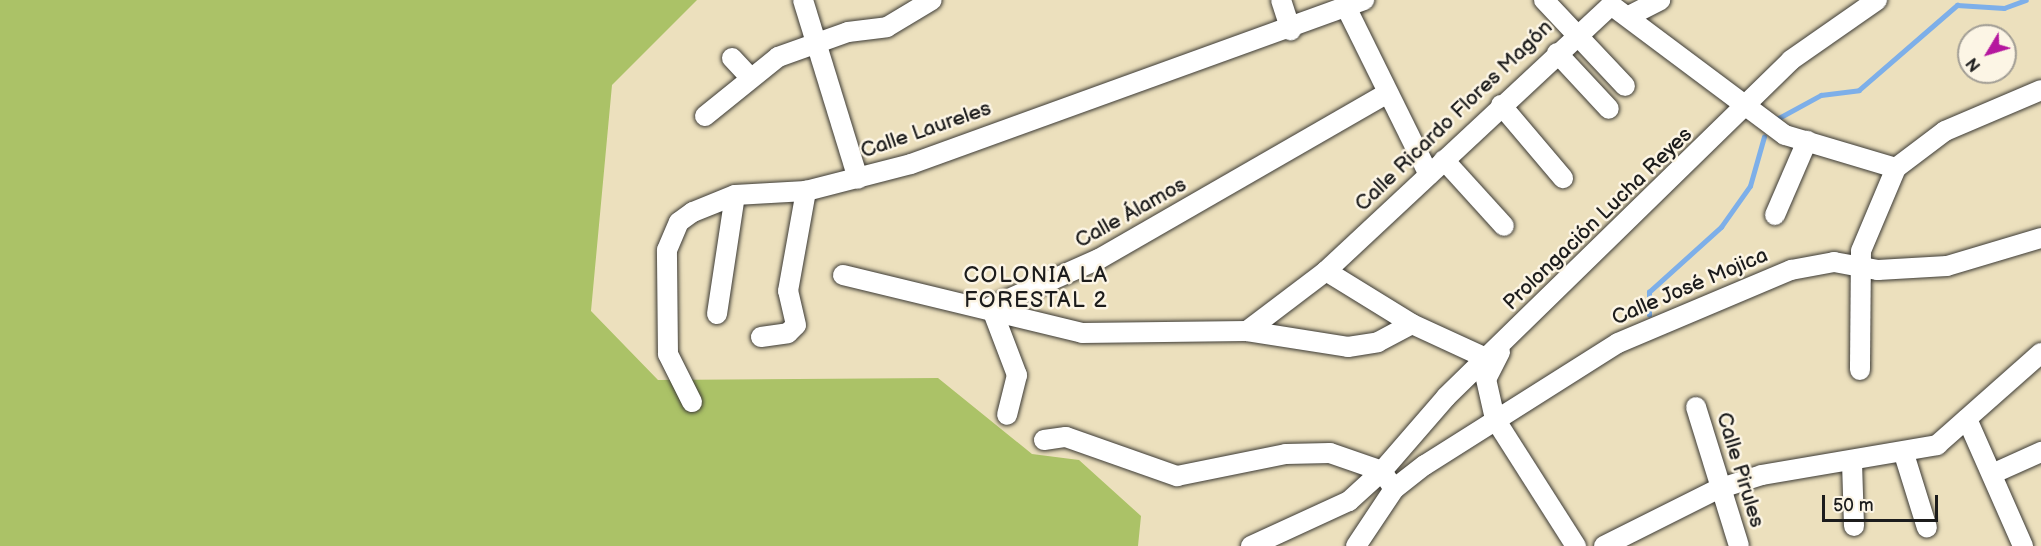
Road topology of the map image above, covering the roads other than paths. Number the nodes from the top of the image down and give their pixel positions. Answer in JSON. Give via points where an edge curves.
{"nodes":[{"id":1,"x":803,"y":0,"type":"edge"},
{"id":2,"x":932,"y":0,"type":"edge"},
{"id":3,"x":1281,"y":0,"type":"edge"},
{"id":4,"x":1544,"y":0,"type":"edge"},
{"id":5,"x":1660,"y":0,"type":"edge"},
{"id":6,"x":1877,"y":0,"type":"edge"},
{"id":7,"x":1355,"y":4,"type":"edge"},
{"id":8,"x":1631,"y":15,"type":"junction"},
{"id":9,"x":1291,"y":30,"type":"junction"},
{"id":10,"x":1575,"y":34,"type":"junction"},
{"id":11,"x":815,"y":46,"type":"junction"},
{"id":12,"x":1557,"y":53,"type":"junction"},
{"id":13,"x":732,"y":58,"type":"dead end"},
{"id":14,"x":750,"y":76,"type":"junction"},
{"id":15,"x":1625,"y":86,"type":"dead end"},
{"id":16,"x":2041,"y":90,"type":"edge"},
{"id":17,"x":1388,"y":93,"type":"junction"},
{"id":18,"x":1501,"y":105,"type":"junction"},
{"id":19,"x":1609,"y":110,"type":"dead end"},
{"id":20,"x":1746,"y":110,"type":"junction"},
{"id":21,"x":705,"y":116,"type":"dead end"},
{"id":22,"x":1807,"y":141,"type":"junction"},
{"id":23,"x":1444,"y":160,"type":"junction"},
{"id":24,"x":1896,"y":168,"type":"junction"},
{"id":25,"x":1429,"y":175,"type":"junction"},
{"id":26,"x":1563,"y":178,"type":"dead end"},
{"id":27,"x":858,"y":179,"type":"junction"},
{"id":28,"x":806,"y":191,"type":"junction"},
{"id":29,"x":735,"y":195,"type":"junction"},
{"id":30,"x":1775,"y":215,"type":"dead end"},
{"id":31,"x":1504,"y":226,"type":"dead end"},
{"id":32,"x":2041,"y":238,"type":"edge"},
{"id":33,"x":1860,"y":265,"type":"junction"},
{"id":34,"x":1326,"y":271,"type":"junction"},
{"id":35,"x":843,"y":275,"type":"dead end"},
{"id":36,"x":991,"y":307,"type":"junction"},
{"id":37,"x":717,"y":314,"type":"dead end"},
{"id":38,"x":1412,"y":324,"type":"junction"},
{"id":39,"x":1247,"y":331,"type":"junction"},
{"id":40,"x":761,"y":337,"type":"dead end"},
{"id":41,"x":1506,"y":341,"type":"junction"},
{"id":42,"x":2041,"y":353,"type":"edge"},
{"id":43,"x":1486,"y":358,"type":"junction"},
{"id":44,"x":1860,"y":370,"type":"dead end"},
{"id":45,"x":692,"y":402,"type":"dead end"},
{"id":46,"x":1696,"y":407,"type":"dead end"},
{"id":47,"x":1007,"y":415,"type":"dead end"},
{"id":48,"x":1495,"y":419,"type":"junction"},
{"id":49,"x":1966,"y":419,"type":"junction"},
{"id":50,"x":1044,"y":440,"type":"dead end"},
{"id":51,"x":2041,"y":452,"type":"edge"},
{"id":52,"x":1904,"y":454,"type":"junction"},
{"id":53,"x":1852,"y":462,"type":"junction"},
{"id":54,"x":1382,"y":471,"type":"junction"},
{"id":55,"x":1992,"y":474,"type":"junction"},
{"id":56,"x":1394,"y":489,"type":"junction"},
{"id":57,"x":1718,"y":489,"type":"junction"},
{"id":58,"x":1854,"y":526,"type":"dead end"},
{"id":59,"x":1927,"y":528,"type":"dead end"},
{"id":60,"x":1251,"y":546,"type":"edge"},
{"id":61,"x":1356,"y":546,"type":"edge"},
{"id":62,"x":1576,"y":546,"type":"edge"},
{"id":63,"x":1604,"y":546,"type":"edge"},
{"id":64,"x":1739,"y":546,"type":"edge"},
{"id":65,"x":2023,"y":546,"type":"edge"}],
"edges":[{"from":1,"to":11,"type":"street"},
{"from":2,"to":11,"type":"street","via":[[887,27],[848,32]]},
{"from":3,"to":9,"type":"street"},
{"from":4,"to":10,"type":"street"},
{"from":5,"to":8,"type":"street"},
{"from":6,"to":20,"type":"street","name":"Prolongación Lucha Reyes","via":[[1791,60]]},
{"from":7,"to":9,"type":"street","name":"Calle Laureles"},
{"from":7,"to":17,"type":"street"},
{"from":8,"to":10,"type":"street","name":"Calle Ricardo Flores Magón","via":[[1611,4]]},
{"from":8,"to":20,"type":"street","name":"Calle Ricardo Flores Magón"},
{"from":9,"to":27,"type":"street","name":"Calle Laureles"},
{"from":10,"to":12,"type":"street","name":"Calle Ricardo Flores Magón"},
{"from":10,"to":15,"type":"street"},
{"from":11,"to":14,"type":"street","via":[[778,57]]},
{"from":11,"to":27,"type":"street"},
{"from":12,"to":18,"type":"street","name":"Calle Ricardo Flores Magón"},
{"from":12,"to":19,"type":"street"},
{"from":13,"to":14,"type":"street"},
{"from":14,"to":21,"type":"street"},
{"from":16,"to":24,"type":"street","via":[[1945,131]]},
{"from":17,"to":25,"type":"street"},
{"from":17,"to":36,"type":"street","name":"Calle Álamos","via":[[1099,260]]},
{"from":18,"to":23,"type":"street","name":"Calle Ricardo Flores Magón"},
{"from":18,"to":26,"type":"street"},
{"from":20,"to":22,"type":"street","name":"Calle Ricardo Flores Magón"},
{"from":20,"to":41,"type":"street","name":"Prolongación Lucha Reyes"},
{"from":22,"to":24,"type":"street","name":"Calle Ricardo Flores Magón"},
{"from":22,"to":30,"type":"street"},
{"from":23,"to":25,"type":"street","name":"Calle Ricardo Flores Magón"},
{"from":23,"to":31,"type":"street"},
{"from":24,"to":33,"type":"street","via":[[1867,232]]},
{"from":25,"to":34,"type":"street","name":"Calle Ricardo Flores Magón"},
{"from":27,"to":28,"type":"street","name":"Calle Laureles"},
{"from":28,"to":29,"type":"street","name":"Calle Laureles"},
{"from":28,"to":40,"type":"street","via":[[788,291],[793,330]]},
{"from":29,"to":37,"type":"street"},
{"from":29,"to":45,"type":"street","name":"Calle Laureles","via":[[715,201],[680,222],[667,250],[668,354]]},
{"from":32,"to":33,"type":"street","name":"Calle José Mojica","via":[[1947,266],[1901,271]]},
{"from":33,"to":44,"type":"street"},
{"from":33,"to":48,"type":"street","name":"Calle José Mojica","via":[[1834,262],[1791,270],[1676,318],[1618,344]]},
{"from":34,"to":38,"type":"street"},
{"from":34,"to":39,"type":"street","name":"Calle Ricardo Flores Magón"},
{"from":35,"to":36,"type":"street"},
{"from":36,"to":39,"type":"street","via":[[1082,333]]},
{"from":36,"to":47,"type":"street","via":[[1017,375]]},
{"from":38,"to":39,"type":"street","via":[[1378,342],[1348,347]]},
{"from":38,"to":43,"type":"street"},
{"from":41,"to":43,"type":"street","name":"Prolongación Lucha Reyes"},
{"from":41,"to":48,"type":"street","via":[[1486,379]]},
{"from":42,"to":49,"type":"street"},
{"from":43,"to":54,"type":"street","name":"Prolongación Lucha Reyes"},
{"from":46,"to":57,"type":"street","name":"Calle Pirules"},
{"from":48,"to":56,"type":"street","name":"Calle José Mojica"},
{"from":48,"to":62,"type":"street"},
{"from":49,"to":52,"type":"street","via":[[1937,445]]},
{"from":49,"to":55,"type":"street"},
{"from":50,"to":54,"type":"street","via":[[1066,437],[1177,476],[1286,454],[1330,453]]},
{"from":51,"to":55,"type":"street"},
{"from":52,"to":53,"type":"street"},
{"from":52,"to":59,"type":"street"},
{"from":53,"to":57,"type":"street","via":[[1796,466]]},
{"from":53,"to":58,"type":"street"},
{"from":54,"to":56,"type":"street"},
{"from":54,"to":60,"type":"street","name":"Prolongación Lucha Reyes","via":[[1349,501]]},
{"from":55,"to":65,"type":"street"},
{"from":56,"to":61,"type":"street"},
{"from":57,"to":63,"type":"street"},
{"from":57,"to":64,"type":"street","name":"Calle Pirules"}]}
